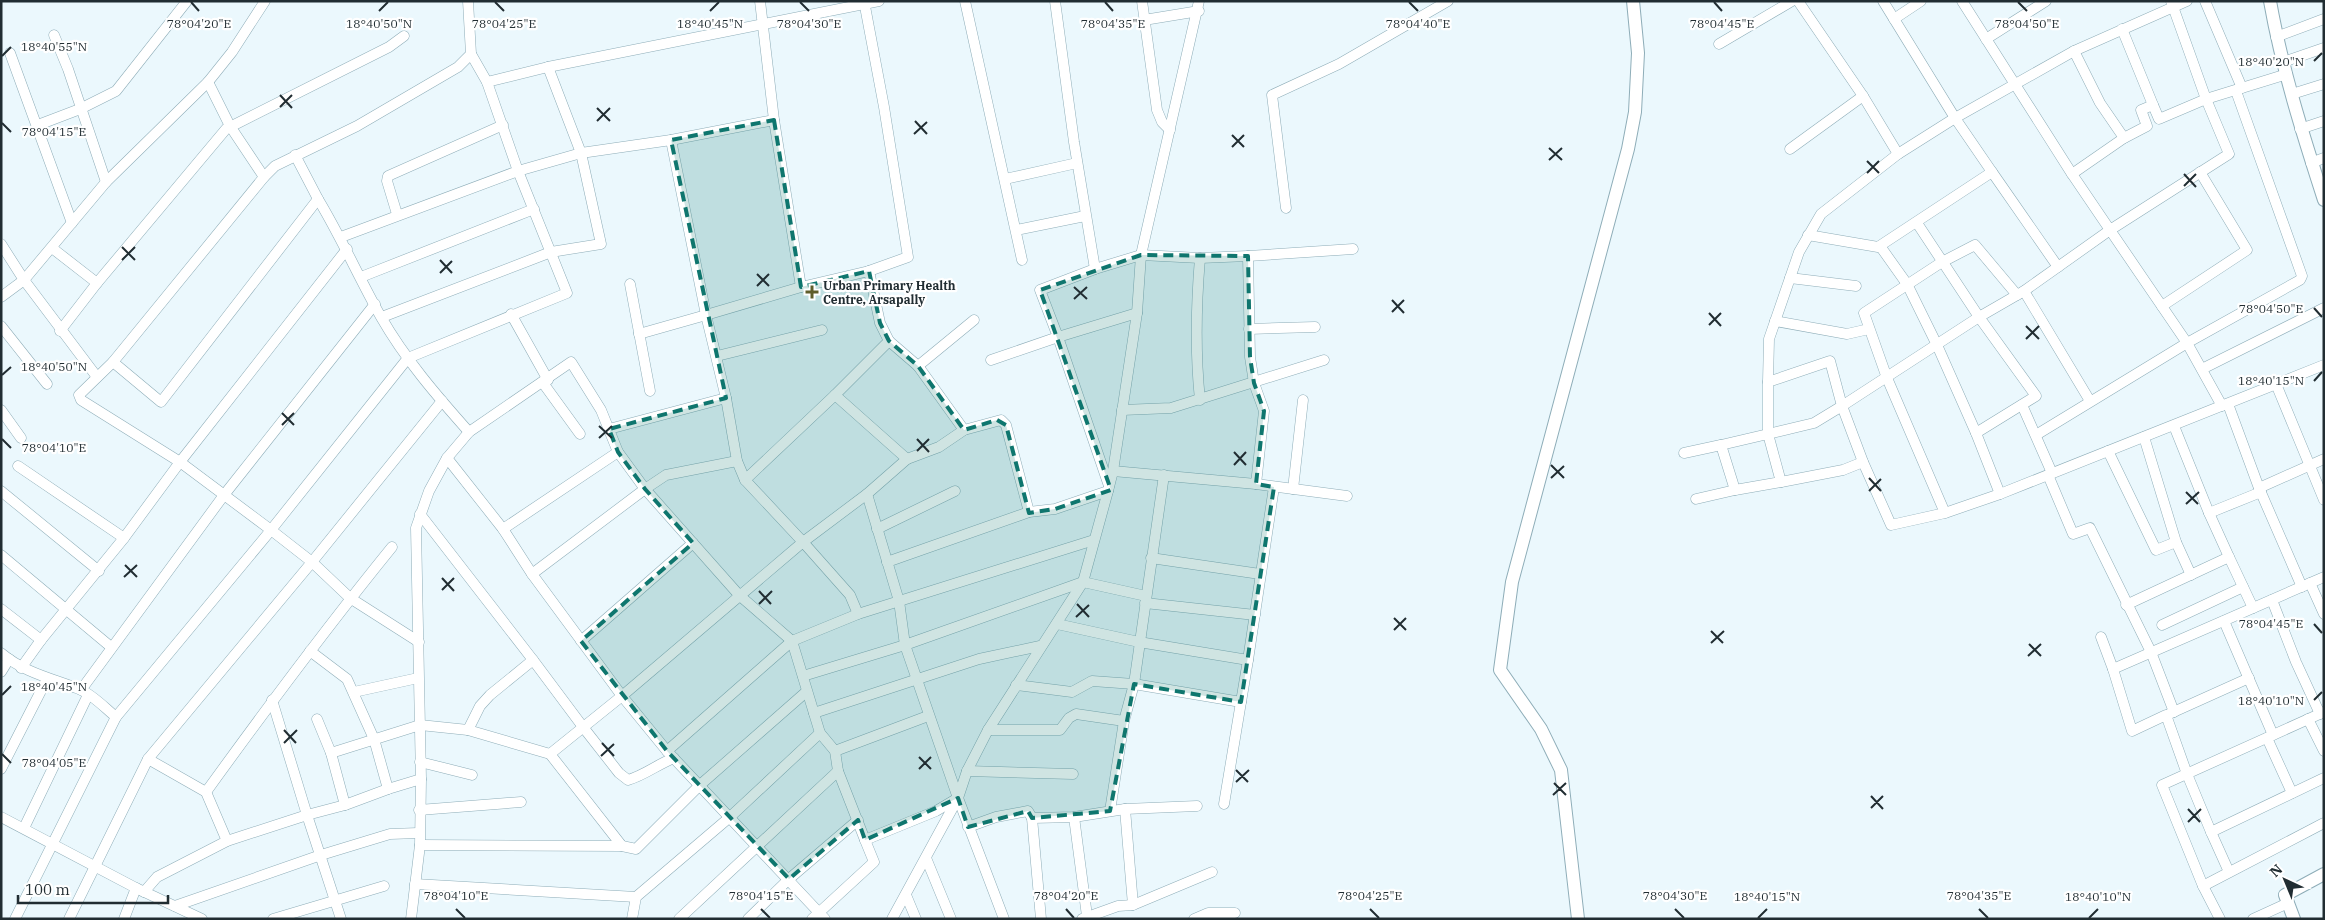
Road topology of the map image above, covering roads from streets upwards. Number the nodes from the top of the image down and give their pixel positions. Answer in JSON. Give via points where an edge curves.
{"nodes":[{"id":1,"x":187,"y":1,"type":"edge"},
{"id":2,"x":265,"y":1,"type":"edge"},
{"id":3,"x":468,"y":1,"type":"edge"},
{"id":4,"x":760,"y":1,"type":"edge"},
{"id":5,"x":879,"y":1,"type":"edge"},
{"id":6,"x":965,"y":1,"type":"edge"},
{"id":7,"x":1055,"y":1,"type":"edge"},
{"id":8,"x":1142,"y":1,"type":"edge"},
{"id":9,"x":1448,"y":1,"type":"edge"},
{"id":10,"x":1633,"y":1,"type":"edge"},
{"id":11,"x":1792,"y":1,"type":"edge"},
{"id":12,"x":1798,"y":1,"type":"edge"},
{"id":13,"x":1883,"y":1,"type":"edge"},
{"id":14,"x":1920,"y":1,"type":"edge"},
{"id":15,"x":1962,"y":1,"type":"edge"},
{"id":16,"x":2046,"y":1,"type":"edge"},
{"id":17,"x":2187,"y":1,"type":"edge"},
{"id":18,"x":2205,"y":1,"type":"edge"},
{"id":19,"x":2270,"y":1,"type":"edge"},
{"id":20,"x":864,"y":3,"type":"edge"},
{"id":21,"x":2172,"y":4,"type":"edge"},
{"id":22,"x":1199,"y":6,"type":"edge"},
{"id":23,"x":2324,"y":18,"type":"edge"},
{"id":24,"x":1894,"y":19,"type":"junction"},
{"id":25,"x":1144,"y":20,"type":"junction"},
{"id":26,"x":764,"y":24,"type":"junction"},
{"id":27,"x":2122,"y":29,"type":"junction"},
{"id":28,"x":54,"y":35,"type":"dead end"},
{"id":29,"x":404,"y":36,"type":"dead end"},
{"id":30,"x":2276,"y":36,"type":"junction"},
{"id":31,"x":1986,"y":39,"type":"junction"},
{"id":32,"x":1718,"y":44,"type":"dead end"},
{"id":33,"x":2324,"y":48,"type":"edge"},
{"id":34,"x":2074,"y":51,"type":"junction"},
{"id":35,"x":10,"y":53,"type":"dead end"},
{"id":36,"x":471,"y":54,"type":"junction"},
{"id":37,"x":2283,"y":62,"type":"junction"},
{"id":38,"x":548,"y":67,"type":"junction"},
{"id":39,"x":2288,"y":74,"type":"junction"},
{"id":40,"x":208,"y":82,"type":"junction"},
{"id":41,"x":487,"y":82,"type":"junction"},
{"id":42,"x":2015,"y":83,"type":"junction"},
{"id":43,"x":2324,"y":84,"type":"edge"},
{"id":44,"x":2238,"y":90,"type":"junction"},
{"id":45,"x":2292,"y":94,"type":"junction"},
{"id":46,"x":1863,"y":96,"type":"junction"},
{"id":47,"x":2206,"y":100,"type":"junction"},
{"id":48,"x":2153,"y":105,"type":"junction"},
{"id":49,"x":80,"y":109,"type":"junction"},
{"id":50,"x":1955,"y":118,"type":"junction"},
{"id":51,"x":774,"y":120,"type":"junction"},
{"id":52,"x":2324,"y":121,"type":"edge"},
{"id":53,"x":38,"y":125,"type":"junction"},
{"id":54,"x":503,"y":125,"type":"junction"},
{"id":55,"x":230,"y":126,"type":"junction"},
{"id":56,"x":2300,"y":129,"type":"junction"},
{"id":57,"x":1170,"y":130,"type":"junction"},
{"id":58,"x":2124,"y":138,"type":"junction"},
{"id":59,"x":671,"y":140,"type":"junction"},
{"id":60,"x":1790,"y":149,"type":"dead end"},
{"id":61,"x":581,"y":153,"type":"junction"},
{"id":62,"x":1898,"y":154,"type":"junction"},
{"id":63,"x":295,"y":155,"type":"junction"},
{"id":64,"x":2324,"y":158,"type":"edge"},
{"id":65,"x":1078,"y":163,"type":"junction"},
{"id":66,"x":2311,"y":163,"type":"junction"},
{"id":67,"x":518,"y":171,"type":"junction"},
{"id":68,"x":1992,"y":172,"type":"junction"},
{"id":69,"x":2200,"y":172,"type":"junction"},
{"id":70,"x":2072,"y":174,"type":"junction"},
{"id":71,"x":264,"y":177,"type":"junction"},
{"id":72,"x":1005,"y":179,"type":"junction"},
{"id":73,"x":106,"y":182,"type":"junction"},
{"id":74,"x":2323,"y":193,"type":"edge"},
{"id":75,"x":318,"y":199,"type":"junction"},
{"id":76,"x":1286,"y":208,"type":"dead end"},
{"id":77,"x":534,"y":209,"type":"junction"},
{"id":78,"x":397,"y":214,"type":"junction"},
{"id":79,"x":1085,"y":216,"type":"junction"},
{"id":80,"x":72,"y":223,"type":"junction"},
{"id":81,"x":1917,"y":223,"type":"junction"},
{"id":82,"x":1016,"y":230,"type":"junction"},
{"id":83,"x":2110,"y":230,"type":"junction"},
{"id":84,"x":1808,"y":235,"type":"junction"},
{"id":85,"x":341,"y":236,"type":"junction"},
{"id":86,"x":1984,"y":238,"type":"dead end"},
{"id":87,"x":1,"y":244,"type":"edge"},
{"id":88,"x":1976,"y":245,"type":"junction"},
{"id":89,"x":1880,"y":246,"type":"junction"},
{"id":90,"x":52,"y":248,"type":"junction"},
{"id":91,"x":347,"y":249,"type":"junction"},
{"id":92,"x":1353,"y":249,"type":"dead end"},
{"id":93,"x":551,"y":252,"type":"junction"},
{"id":94,"x":1141,"y":255,"type":"junction"},
{"id":95,"x":1248,"y":256,"type":"junction"},
{"id":96,"x":1200,"y":258,"type":"junction"},
{"id":97,"x":1022,"y":260,"type":"dead end"},
{"id":98,"x":1942,"y":262,"type":"junction"},
{"id":99,"x":2058,"y":267,"type":"junction"},
{"id":100,"x":1095,"y":269,"type":"junction"},
{"id":101,"x":869,"y":271,"type":"junction"},
{"id":102,"x":361,"y":277,"type":"junction"},
{"id":103,"x":1790,"y":278,"type":"junction"},
{"id":104,"x":24,"y":280,"type":"junction"},
{"id":105,"x":97,"y":283,"type":"junction"},
{"id":106,"x":630,"y":284,"type":"dead end"},
{"id":107,"x":1907,"y":284,"type":"junction"},
{"id":108,"x":1856,"y":286,"type":"dead end"},
{"id":109,"x":800,"y":287,"type":"junction"},
{"id":110,"x":2020,"y":293,"type":"junction"},
{"id":111,"x":1,"y":297,"type":"edge"},
{"id":112,"x":375,"y":304,"type":"junction"},
{"id":113,"x":2162,"y":306,"type":"junction"},
{"id":114,"x":2324,"y":308,"type":"edge"},
{"id":115,"x":1137,"y":313,"type":"junction"},
{"id":116,"x":511,"y":314,"type":"junction"},
{"id":117,"x":706,"y":314,"type":"junction"},
{"id":118,"x":382,"y":317,"type":"junction"},
{"id":119,"x":1979,"y":317,"type":"junction"},
{"id":120,"x":974,"y":320,"type":"dead end"},
{"id":121,"x":1775,"y":321,"type":"junction"},
{"id":122,"x":1,"y":326,"type":"edge"},
{"id":123,"x":1315,"y":327,"type":"dead end"},
{"id":124,"x":1249,"y":329,"type":"junction"},
{"id":125,"x":1868,"y":329,"type":"junction"},
{"id":126,"x":822,"y":330,"type":"dead end"},
{"id":127,"x":60,"y":331,"type":"junction"},
{"id":128,"x":639,"y":334,"type":"junction"},
{"id":129,"x":1058,"y":337,"type":"junction"},
{"id":130,"x":889,"y":341,"type":"junction"},
{"id":131,"x":2187,"y":343,"type":"junction"},
{"id":132,"x":1937,"y":345,"type":"junction"},
{"id":133,"x":717,"y":356,"type":"junction"},
{"id":134,"x":408,"y":358,"type":"junction"},
{"id":135,"x":991,"y":360,"type":"dead end"},
{"id":136,"x":1324,"y":360,"type":"dead end"},
{"id":137,"x":113,"y":362,"type":"junction"},
{"id":138,"x":2324,"y":364,"type":"edge"},
{"id":139,"x":918,"y":366,"type":"junction"},
{"id":140,"x":2202,"y":369,"type":"junction"},
{"id":141,"x":97,"y":378,"type":"junction"},
{"id":142,"x":1888,"y":378,"type":"junction"},
{"id":143,"x":545,"y":381,"type":"junction"},
{"id":144,"x":1768,"y":382,"type":"junction"},
{"id":145,"x":1254,"y":383,"type":"junction"},
{"id":146,"x":47,"y":384,"type":"dead end"},
{"id":147,"x":2276,"y":384,"type":"junction"},
{"id":148,"x":650,"y":391,"type":"dead end"},
{"id":149,"x":835,"y":395,"type":"junction"},
{"id":150,"x":726,"y":398,"type":"junction"},
{"id":151,"x":1200,"y":400,"type":"junction"},
{"id":152,"x":1303,"y":400,"type":"dead end"},
{"id":153,"x":442,"y":401,"type":"junction"},
{"id":154,"x":2090,"y":401,"type":"junction"},
{"id":155,"x":2225,"y":405,"type":"junction"},
{"id":156,"x":1842,"y":406,"type":"junction"},
{"id":157,"x":2022,"y":406,"type":"junction"},
{"id":158,"x":1122,"y":410,"type":"junction"},
{"id":159,"x":3,"y":416,"type":"edge"},
{"id":160,"x":2174,"y":426,"type":"junction"},
{"id":161,"x":609,"y":429,"type":"junction"},
{"id":162,"x":964,"y":430,"type":"junction"},
{"id":163,"x":470,"y":432,"type":"junction"},
{"id":164,"x":1976,"y":433,"type":"junction"},
{"id":165,"x":580,"y":434,"type":"dead end"},
{"id":166,"x":1768,"y":434,"type":"junction"},
{"id":167,"x":2036,"y":435,"type":"junction"},
{"id":168,"x":2144,"y":437,"type":"junction"},
{"id":169,"x":21,"y":438,"type":"dead end"},
{"id":170,"x":1721,"y":444,"type":"junction"},
{"id":171,"x":2108,"y":451,"type":"junction"},
{"id":172,"x":618,"y":452,"type":"junction"},
{"id":173,"x":1684,"y":453,"type":"dead end"},
{"id":174,"x":447,"y":458,"type":"junction"},
{"id":175,"x":907,"y":459,"type":"junction"},
{"id":176,"x":2324,"y":460,"type":"edge"},
{"id":177,"x":737,"y":461,"type":"junction"},
{"id":178,"x":180,"y":462,"type":"junction"},
{"id":179,"x":1863,"y":462,"type":"junction"},
{"id":180,"x":18,"y":466,"type":"dead end"},
{"id":181,"x":2308,"y":466,"type":"junction"},
{"id":182,"x":1113,"y":471,"type":"junction"},
{"id":183,"x":2050,"y":474,"type":"junction"},
{"id":184,"x":1164,"y":475,"type":"junction"},
{"id":185,"x":745,"y":480,"type":"junction"},
{"id":186,"x":1782,"y":482,"type":"junction"},
{"id":187,"x":1256,"y":484,"type":"junction"},
{"id":188,"x":1274,"y":486,"type":"junction"},
{"id":189,"x":645,"y":489,"type":"junction"},
{"id":190,"x":1109,"y":489,"type":"junction"},
{"id":191,"x":1293,"y":489,"type":"junction"},
{"id":192,"x":1735,"y":490,"type":"junction"},
{"id":193,"x":2260,"y":490,"type":"junction"},
{"id":194,"x":1,"y":491,"type":"edge"},
{"id":195,"x":955,"y":491,"type":"dead end"},
{"id":196,"x":867,"y":494,"type":"junction"},
{"id":197,"x":2000,"y":494,"type":"junction"},
{"id":198,"x":224,"y":495,"type":"junction"},
{"id":199,"x":1347,"y":496,"type":"dead end"},
{"id":200,"x":1696,"y":499,"type":"dead end"},
{"id":201,"x":2324,"y":500,"type":"edge"},
{"id":202,"x":1029,"y":512,"type":"junction"},
{"id":203,"x":1945,"y":513,"type":"junction"},
{"id":204,"x":420,"y":514,"type":"junction"},
{"id":205,"x":2209,"y":514,"type":"junction"},
{"id":206,"x":503,"y":529,"type":"junction"},
{"id":207,"x":877,"y":529,"type":"junction"},
{"id":208,"x":271,"y":530,"type":"junction"},
{"id":209,"x":124,"y":538,"type":"junction"},
{"id":210,"x":1094,"y":540,"type":"junction"},
{"id":211,"x":803,"y":542,"type":"junction"},
{"id":212,"x":2176,"y":542,"type":"junction"},
{"id":213,"x":694,"y":543,"type":"junction"},
{"id":214,"x":392,"y":548,"type":"dead end"},
{"id":215,"x":1,"y":555,"type":"edge"},
{"id":216,"x":2229,"y":557,"type":"junction"},
{"id":217,"x":1151,"y":558,"type":"junction"},
{"id":218,"x":312,"y":562,"type":"junction"},
{"id":219,"x":887,"y":562,"type":"junction"},
{"id":220,"x":98,"y":570,"type":"junction"},
{"id":221,"x":532,"y":574,"type":"junction"},
{"id":222,"x":1260,"y":574,"type":"junction"},
{"id":223,"x":2191,"y":576,"type":"junction"},
{"id":224,"x":2324,"y":577,"type":"edge"},
{"id":225,"x":1083,"y":582,"type":"junction"},
{"id":226,"x":2306,"y":585,"type":"junction"},
{"id":227,"x":2243,"y":587,"type":"junction"},
{"id":228,"x":739,"y":595,"type":"junction"},
{"id":229,"x":350,"y":598,"type":"junction"},
{"id":230,"x":1146,"y":600,"type":"junction"},
{"id":231,"x":2272,"y":600,"type":"junction"},
{"id":232,"x":898,"y":601,"type":"junction"},
{"id":233,"x":2126,"y":605,"type":"junction"},
{"id":234,"x":2253,"y":608,"type":"junction"},
{"id":235,"x":1,"y":609,"type":"edge"},
{"id":236,"x":67,"y":609,"type":"junction"},
{"id":237,"x":858,"y":614,"type":"junction"},
{"id":238,"x":2324,"y":614,"type":"edge"},
{"id":239,"x":1255,"y":615,"type":"junction"},
{"id":240,"x":2224,"y":621,"type":"junction"},
{"id":241,"x":1057,"y":624,"type":"junction"},
{"id":242,"x":2162,"y":625,"type":"dead end"},
{"id":243,"x":2101,"y":638,"type":"dead end"},
{"id":244,"x":41,"y":640,"type":"junction"},
{"id":245,"x":581,"y":641,"type":"junction"},
{"id":246,"x":792,"y":641,"type":"junction"},
{"id":247,"x":419,"y":642,"type":"junction"},
{"id":248,"x":1139,"y":642,"type":"junction"},
{"id":249,"x":904,"y":645,"type":"junction"},
{"id":250,"x":1040,"y":646,"type":"junction"},
{"id":251,"x":112,"y":647,"type":"junction"},
{"id":252,"x":310,"y":651,"type":"junction"},
{"id":253,"x":2151,"y":652,"type":"junction"},
{"id":254,"x":5,"y":656,"type":"edge"},
{"id":255,"x":533,"y":660,"type":"junction"},
{"id":256,"x":1248,"y":660,"type":"junction"},
{"id":257,"x":21,"y":668,"type":"junction"},
{"id":258,"x":2113,"y":669,"type":"junction"},
{"id":259,"x":1,"y":672,"type":"edge"},
{"id":260,"x":803,"y":676,"type":"junction"},
{"id":261,"x":418,"y":678,"type":"junction"},
{"id":262,"x":2248,"y":678,"type":"junction"},
{"id":263,"x":47,"y":679,"type":"junction"},
{"id":264,"x":917,"y":680,"type":"junction"},
{"id":265,"x":1134,"y":684,"type":"junction"},
{"id":266,"x":1016,"y":685,"type":"junction"},
{"id":267,"x":84,"y":692,"type":"junction"},
{"id":268,"x":354,"y":692,"type":"junction"},
{"id":269,"x":806,"y":692,"type":"junction"},
{"id":270,"x":622,"y":696,"type":"junction"},
{"id":271,"x":272,"y":700,"type":"junction"},
{"id":272,"x":1241,"y":702,"type":"junction"},
{"id":273,"x":814,"y":713,"type":"junction"},
{"id":274,"x":2322,"y":713,"type":"edge"},
{"id":275,"x":2170,"y":714,"type":"junction"},
{"id":276,"x":928,"y":716,"type":"junction"},
{"id":277,"x":116,"y":717,"type":"junction"},
{"id":278,"x":317,"y":719,"type":"dead end"},
{"id":279,"x":2308,"y":719,"type":"junction"},
{"id":280,"x":1124,"y":721,"type":"junction"},
{"id":281,"x":420,"y":725,"type":"junction"},
{"id":282,"x":583,"y":727,"type":"junction"},
{"id":283,"x":468,"y":730,"type":"junction"},
{"id":284,"x":988,"y":730,"type":"junction"},
{"id":285,"x":820,"y":733,"type":"junction"},
{"id":286,"x":2270,"y":736,"type":"junction"},
{"id":287,"x":374,"y":738,"type":"junction"},
{"id":288,"x":835,"y":751,"type":"junction"},
{"id":289,"x":2324,"y":751,"type":"edge"},
{"id":290,"x":331,"y":753,"type":"junction"},
{"id":291,"x":550,"y":754,"type":"junction"},
{"id":292,"x":671,"y":755,"type":"junction"},
{"id":293,"x":148,"y":759,"type":"junction"},
{"id":294,"x":420,"y":762,"type":"junction"},
{"id":295,"x":1,"y":769,"type":"edge"},
{"id":296,"x":838,"y":771,"type":"junction"},
{"id":297,"x":967,"y":771,"type":"junction"},
{"id":298,"x":1073,"y":774,"type":"dead end"},
{"id":299,"x":2187,"y":774,"type":"junction"},
{"id":300,"x":472,"y":775,"type":"dead end"},
{"id":301,"x":2324,"y":778,"type":"edge"},
{"id":302,"x":421,"y":779,"type":"junction"},
{"id":303,"x":700,"y":786,"type":"junction"},
{"id":304,"x":388,"y":788,"type":"junction"},
{"id":305,"x":206,"y":792,"type":"junction"},
{"id":306,"x":2292,"y":793,"type":"junction"},
{"id":307,"x":958,"y":798,"type":"junction"},
{"id":308,"x":521,"y":802,"type":"dead end"},
{"id":309,"x":1224,"y":804,"type":"dead end"},
{"id":310,"x":345,"y":805,"type":"junction"},
{"id":311,"x":1197,"y":806,"type":"dead end"},
{"id":312,"x":1125,"y":809,"type":"junction"},
{"id":313,"x":419,"y":810,"type":"junction"},
{"id":314,"x":1110,"y":812,"type":"junction"},
{"id":315,"x":307,"y":815,"type":"junction"},
{"id":316,"x":1,"y":817,"type":"edge"},
{"id":317,"x":730,"y":817,"type":"junction"},
{"id":318,"x":1074,"y":817,"type":"junction"},
{"id":319,"x":1032,"y":818,"type":"junction"},
{"id":320,"x":858,"y":820,"type":"junction"},
{"id":321,"x":2324,"y":823,"type":"edge"},
{"id":322,"x":968,"y":826,"type":"junction"},
{"id":323,"x":24,"y":828,"type":"junction"},
{"id":324,"x":2211,"y":832,"type":"junction"},
{"id":325,"x":418,"y":833,"type":"junction"},
{"id":326,"x":865,"y":840,"type":"junction"},
{"id":327,"x":227,"y":841,"type":"junction"},
{"id":328,"x":51,"y":843,"type":"junction"},
{"id":329,"x":420,"y":845,"type":"junction"},
{"id":330,"x":622,"y":846,"type":"junction"},
{"id":331,"x":758,"y":846,"type":"junction"},
{"id":332,"x":321,"y":855,"type":"junction"},
{"id":333,"x":926,"y":858,"type":"junction"},
{"id":334,"x":94,"y":866,"type":"junction"},
{"id":335,"x":1212,"y":872,"type":"dead end"},
{"id":336,"x":2229,"y":872,"type":"junction"},
{"id":337,"x":2324,"y":874,"type":"edge"},
{"id":338,"x":789,"y":879,"type":"junction"},
{"id":339,"x":415,"y":884,"type":"junction"},
{"id":340,"x":384,"y":886,"type":"dead end"},
{"id":341,"x":2203,"y":886,"type":"junction"},
{"id":342,"x":140,"y":890,"type":"junction"},
{"id":343,"x":906,"y":896,"type":"junction"},
{"id":344,"x":636,"y":897,"type":"junction"},
{"id":345,"x":335,"y":900,"type":"junction"},
{"id":346,"x":2288,"y":903,"type":"junction"},
{"id":347,"x":1133,"y":905,"type":"junction"},
{"id":348,"x":175,"y":906,"type":"junction"},
{"id":349,"x":1235,"y":914,"type":"dead end"},
{"id":350,"x":299,"y":915,"type":"edge"},
{"id":351,"x":819,"y":917,"type":"edge"},
{"id":352,"x":1084,"y":918,"type":"edge"},
{"id":353,"x":15,"y":919,"type":"edge"},
{"id":354,"x":69,"y":919,"type":"edge"},
{"id":355,"x":124,"y":919,"type":"edge"},
{"id":356,"x":202,"y":919,"type":"edge"},
{"id":357,"x":273,"y":919,"type":"edge"},
{"id":358,"x":341,"y":919,"type":"edge"},
{"id":359,"x":410,"y":919,"type":"edge"},
{"id":360,"x":632,"y":919,"type":"edge"},
{"id":361,"x":679,"y":919,"type":"edge"},
{"id":362,"x":748,"y":919,"type":"edge"},
{"id":363,"x":892,"y":919,"type":"edge"},
{"id":364,"x":916,"y":919,"type":"edge"},
{"id":365,"x":951,"y":919,"type":"edge"},
{"id":366,"x":1004,"y":919,"type":"edge"},
{"id":367,"x":1041,"y":919,"type":"edge"},
{"id":368,"x":1194,"y":919,"type":"edge"},
{"id":369,"x":1578,"y":919,"type":"edge"},
{"id":370,"x":2220,"y":919,"type":"edge"},
{"id":371,"x":2253,"y":919,"type":"edge"},
{"id":372,"x":2294,"y":919,"type":"edge"}],
"edges":[{"from":1,"to":49,"type":"street","via":[[116,92]]},
{"from":2,"to":40,"type":"street"},
{"from":3,"to":36,"type":"street"},
{"from":4,"to":26,"type":"street"},
{"from":5,"to":20,"type":"street"},
{"from":6,"to":72,"type":"street"},
{"from":7,"to":65,"type":"street"},
{"from":8,"to":25,"type":"street"},
{"from":9,"to":76,"type":"street","via":[[1339,64],[1272,95]]},
{"from":10,"to":369,"type":"street","via":[[1638,53],[1635,112],[1628,149],[1512,582],[1500,670],[1541,729],[1561,770]]},
{"from":11,"to":32,"type":"street"},
{"from":12,"to":46,"type":"street"},
{"from":13,"to":24,"type":"street"},
{"from":14,"to":24,"type":"street"},
{"from":15,"to":31,"type":"street"},
{"from":16,"to":31,"type":"street"},
{"from":17,"to":21,"type":"street"},
{"from":18,"to":44,"type":"street"},
{"from":19,"to":30,"type":"street"},
{"from":20,"to":26,"type":"street"},
{"from":20,"to":101,"type":"street","via":[[908,257]]},
{"from":21,"to":27,"type":"street"},
{"from":21,"to":47,"type":"street"},
{"from":22,"to":25,"type":"street"},
{"from":22,"to":57,"type":"street"},
{"from":23,"to":30,"type":"street"},
{"from":24,"to":50,"type":"street"},
{"from":25,"to":57,"type":"street","via":[[1158,115]]},
{"from":26,"to":38,"type":"street"},
{"from":26,"to":51,"type":"street"},
{"from":27,"to":34,"type":"street"},
{"from":27,"to":48,"type":"street"},
{"from":28,"to":49,"type":"street"},
{"from":29,"to":55,"type":"street","via":[[389,47]]},
{"from":30,"to":37,"type":"street"},
{"from":31,"to":42,"type":"street"},
{"from":33,"to":37,"type":"street"},
{"from":34,"to":42,"type":"street"},
{"from":34,"to":58,"type":"street","via":[[2100,103]]},
{"from":35,"to":53,"type":"street"},
{"from":36,"to":41,"type":"street"},
{"from":36,"to":63,"type":"street","via":[[458,67],[357,126]]},
{"from":37,"to":39,"type":"street"},
{"from":38,"to":41,"type":"street"},
{"from":38,"to":61,"type":"street"},
{"from":39,"to":44,"type":"street"},
{"from":39,"to":45,"type":"street"},
{"from":40,"to":55,"type":"street"},
{"from":40,"to":73,"type":"street"},
{"from":41,"to":54,"type":"street"},
{"from":42,"to":50,"type":"street"},
{"from":42,"to":70,"type":"street"},
{"from":43,"to":45,"type":"street"},
{"from":44,"to":47,"type":"street"},
{"from":44,"to":131,"type":"street","via":[[2302,278]]},
{"from":45,"to":56,"type":"street"},
{"from":46,"to":60,"type":"street"},
{"from":46,"to":62,"type":"street"},
{"from":47,"to":48,"type":"street","via":[[2159,119]]},
{"from":47,"to":69,"type":"street","via":[[2229,154]]},
{"from":48,"to":58,"type":"street","via":[[2141,110],[2148,126]]},
{"from":49,"to":53,"type":"street"},
{"from":49,"to":73,"type":"street"},
{"from":50,"to":62,"type":"street"},
{"from":50,"to":68,"type":"street"},
{"from":51,"to":59,"type":"street"},
{"from":51,"to":109,"type":"street"},
{"from":52,"to":56,"type":"street"},
{"from":53,"to":80,"type":"street"},
{"from":54,"to":67,"type":"street"},
{"from":54,"to":78,"type":"street","via":[[388,176]]},
{"from":55,"to":71,"type":"street"},
{"from":55,"to":105,"type":"street"},
{"from":56,"to":66,"type":"street"},
{"from":57,"to":94,"type":"street"},
{"from":58,"to":70,"type":"street"},
{"from":59,"to":61,"type":"street"},
{"from":59,"to":117,"type":"street"},
{"from":61,"to":67,"type":"street"},
{"from":61,"to":93,"type":"street","via":[[601,244]]},
{"from":62,"to":84,"type":"street","via":[[1821,214]]},
{"from":63,"to":71,"type":"street","via":[[275,166]]},
{"from":63,"to":75,"type":"street"},
{"from":64,"to":66,"type":"street"},
{"from":65,"to":72,"type":"street"},
{"from":65,"to":79,"type":"street"},
{"from":66,"to":74,"type":"street"},
{"from":67,"to":77,"type":"street"},
{"from":67,"to":78,"type":"street"},
{"from":68,"to":81,"type":"street"},
{"from":68,"to":99,"type":"street"},
{"from":69,"to":83,"type":"street"},
{"from":69,"to":113,"type":"street","via":[[2247,250]]},
{"from":70,"to":83,"type":"street"},
{"from":71,"to":137,"type":"street"},
{"from":72,"to":82,"type":"street"},
{"from":73,"to":80,"type":"street"},
{"from":75,"to":85,"type":"street"},
{"from":75,"to":137,"type":"street","via":[[161,402]]},
{"from":77,"to":93,"type":"street"},
{"from":77,"to":102,"type":"street"},
{"from":78,"to":85,"type":"street"},
{"from":79,"to":82,"type":"street"},
{"from":79,"to":100,"type":"street"},
{"from":80,"to":90,"type":"street"},
{"from":81,"to":89,"type":"street"},
{"from":81,"to":98,"type":"street"},
{"from":82,"to":97,"type":"street"},
{"from":83,"to":99,"type":"street"},
{"from":83,"to":113,"type":"street"},
{"from":84,"to":89,"type":"street","via":[[1874,248]]},
{"from":84,"to":103,"type":"street"},
{"from":85,"to":91,"type":"street"},
{"from":86,"to":88,"type":"street"},
{"from":87,"to":104,"type":"street"},
{"from":88,"to":98,"type":"street"},
{"from":88,"to":110,"type":"street"},
{"from":89,"to":107,"type":"street"},
{"from":90,"to":104,"type":"street"},
{"from":90,"to":105,"type":"street"},
{"from":91,"to":102,"type":"street"},
{"from":91,"to":178,"type":"street"},
{"from":92,"to":95,"type":"street"},
{"from":93,"to":116,"type":"street","via":[[566,293]]},
{"from":93,"to":118,"type":"street"},
{"from":94,"to":96,"type":"street"},
{"from":94,"to":100,"type":"street"},
{"from":94,"to":115,"type":"street"},
{"from":95,"to":96,"type":"street"},
{"from":95,"to":124,"type":"street"},
{"from":96,"to":151,"type":"street","via":[[1196,370]]},
{"from":98,"to":107,"type":"street"},
{"from":98,"to":119,"type":"street"},
{"from":99,"to":110,"type":"street"},
{"from":100,"to":129,"type":"street","via":[[1040,290]]},
{"from":101,"to":109,"type":"street"},
{"from":101,"to":130,"type":"street","via":[[880,323]]},
{"from":102,"to":112,"type":"street"},
{"from":103,"to":108,"type":"street"},
{"from":103,"to":121,"type":"street"},
{"from":104,"to":111,"type":"street"},
{"from":104,"to":127,"type":"street"},
{"from":105,"to":127,"type":"street"},
{"from":106,"to":128,"type":"street"},
{"from":107,"to":125,"type":"street","via":[[1864,313]]},
{"from":107,"to":132,"type":"street"},
{"from":109,"to":117,"type":"street"},
{"from":110,"to":119,"type":"street"},
{"from":110,"to":154,"type":"street"},
{"from":112,"to":118,"type":"street"},
{"from":112,"to":198,"type":"street"},
{"from":113,"to":131,"type":"street"},
{"from":114,"to":140,"type":"street"},
{"from":115,"to":129,"type":"street"},
{"from":115,"to":158,"type":"street"},
{"from":116,"to":134,"type":"street"},
{"from":116,"to":143,"type":"street"},
{"from":117,"to":128,"type":"street"},
{"from":117,"to":133,"type":"street"},
{"from":118,"to":134,"type":"street"},
{"from":119,"to":132,"type":"street"},
{"from":119,"to":157,"type":"street","via":[[2036,396]]},
{"from":120,"to":139,"type":"street"},
{"from":121,"to":125,"type":"street","via":[[1847,334]]},
{"from":121,"to":144,"type":"street","via":[[1769,338]]},
{"from":122,"to":146,"type":"street"},
{"from":123,"to":124,"type":"street"},
{"from":124,"to":145,"type":"street"},
{"from":125,"to":142,"type":"street"},
{"from":126,"to":133,"type":"street"},
{"from":127,"to":141,"type":"street"},
{"from":128,"to":148,"type":"street"},
{"from":129,"to":135,"type":"street"},
{"from":129,"to":190,"type":"street"},
{"from":130,"to":139,"type":"street"},
{"from":130,"to":149,"type":"street"},
{"from":131,"to":140,"type":"street"},
{"from":131,"to":154,"type":"street"},
{"from":132,"to":142,"type":"street"},
{"from":132,"to":164,"type":"street"},
{"from":133,"to":150,"type":"street"},
{"from":134,"to":153,"type":"street"},
{"from":134,"to":208,"type":"street"},
{"from":136,"to":145,"type":"street"},
{"from":137,"to":141,"type":"street"},
{"from":138,"to":147,"type":"street"},
{"from":139,"to":162,"type":"street"},
{"from":140,"to":155,"type":"street"},
{"from":141,"to":178,"type":"street","via":[[80,392],[80,399]]},
{"from":142,"to":156,"type":"street"},
{"from":142,"to":203,"type":"street"},
{"from":143,"to":161,"type":"street","via":[[571,362]]},
{"from":143,"to":163,"type":"street"},
{"from":143,"to":165,"type":"street"},
{"from":144,"to":156,"type":"street","via":[[1830,361]]},
{"from":144,"to":166,"type":"street"},
{"from":145,"to":151,"type":"street"},
{"from":145,"to":187,"type":"street","via":[[1264,411]]},
{"from":147,"to":155,"type":"street"},
{"from":147,"to":181,"type":"street"},
{"from":149,"to":175,"type":"street"},
{"from":149,"to":185,"type":"street"},
{"from":150,"to":161,"type":"street"},
{"from":150,"to":177,"type":"street"},
{"from":151,"to":158,"type":"street","via":[[1171,408]]},
{"from":152,"to":191,"type":"street"},
{"from":153,"to":163,"type":"street"},
{"from":153,"to":218,"type":"street"},
{"from":154,"to":167,"type":"street"},
{"from":155,"to":160,"type":"street"},
{"from":155,"to":193,"type":"street"},
{"from":156,"to":166,"type":"street","via":[[1814,423]]},
{"from":156,"to":179,"type":"street"},
{"from":157,"to":164,"type":"street"},
{"from":157,"to":167,"type":"street"},
{"from":158,"to":182,"type":"street"},
{"from":159,"to":169,"type":"street"},
{"from":160,"to":168,"type":"street"},
{"from":160,"to":205,"type":"street"},
{"from":161,"to":172,"type":"street"},
{"from":162,"to":175,"type":"street","via":[[939,447]]},
{"from":162,"to":202,"type":"street","via":[[997,420],[1006,425]]},
{"from":163,"to":174,"type":"street"},
{"from":164,"to":197,"type":"street"},
{"from":166,"to":170,"type":"street"},
{"from":166,"to":186,"type":"street"},
{"from":167,"to":183,"type":"street"},
{"from":168,"to":171,"type":"street"},
{"from":168,"to":212,"type":"street"},
{"from":170,"to":173,"type":"street"},
{"from":170,"to":192,"type":"street"},
{"from":171,"to":183,"type":"street"},
{"from":171,"to":212,"type":"street","via":[[2156,550]]},
{"from":172,"to":189,"type":"street"},
{"from":172,"to":206,"type":"street"},
{"from":174,"to":204,"type":"street"},
{"from":174,"to":206,"type":"street"},
{"from":175,"to":196,"type":"street"},
{"from":176,"to":181,"type":"street"},
{"from":177,"to":185,"type":"street"},
{"from":177,"to":189,"type":"street","via":[[666,475]]},
{"from":178,"to":198,"type":"street"},
{"from":178,"to":209,"type":"street"},
{"from":179,"to":186,"type":"street","via":[[1843,470]]},
{"from":179,"to":203,"type":"street","via":[[1891,525]]},
{"from":180,"to":209,"type":"street"},
{"from":181,"to":193,"type":"street"},
{"from":181,"to":201,"type":"street"},
{"from":182,"to":184,"type":"street"},
{"from":182,"to":190,"type":"street"},
{"from":183,"to":197,"type":"street"},
{"from":183,"to":233,"type":"street","via":[[2073,534],[2090,528]]},
{"from":184,"to":187,"type":"street"},
{"from":184,"to":217,"type":"street"},
{"from":185,"to":211,"type":"street"},
{"from":186,"to":192,"type":"street"},
{"from":187,"to":188,"type":"street"},
{"from":188,"to":191,"type":"street"},
{"from":188,"to":222,"type":"street"},
{"from":189,"to":213,"type":"street"},
{"from":189,"to":221,"type":"street"},
{"from":190,"to":202,"type":"street","via":[[1055,509]]},
{"from":190,"to":210,"type":"street"},
{"from":191,"to":199,"type":"street"},
{"from":192,"to":200,"type":"street"},
{"from":193,"to":205,"type":"street"},
{"from":193,"to":226,"type":"street"},
{"from":194,"to":220,"type":"street"},
{"from":195,"to":207,"type":"street"},
{"from":196,"to":207,"type":"street"},
{"from":196,"to":211,"type":"street"},
{"from":197,"to":203,"type":"street"},
{"from":198,"to":208,"type":"street"},
{"from":198,"to":251,"type":"street"},
{"from":202,"to":219,"type":"street"},
{"from":204,"to":247,"type":"street","via":[[416,528]]},
{"from":204,"to":255,"type":"street"},
{"from":205,"to":216,"type":"street"},
{"from":206,"to":221,"type":"street"},
{"from":207,"to":219,"type":"street"},
{"from":208,"to":218,"type":"street"},
{"from":208,"to":277,"type":"street"},
{"from":209,"to":220,"type":"street"},
{"from":210,"to":225,"type":"street"},
{"from":210,"to":232,"type":"street"},
{"from":211,"to":228,"type":"street"},
{"from":211,"to":237,"type":"street","via":[[850,595]]},
{"from":212,"to":223,"type":"street"},
{"from":213,"to":228,"type":"street"},
{"from":213,"to":245,"type":"street"},
{"from":214,"to":229,"type":"street"},
{"from":215,"to":236,"type":"street"},
{"from":216,"to":223,"type":"street"},
{"from":216,"to":227,"type":"street"},
{"from":217,"to":222,"type":"street"},
{"from":217,"to":230,"type":"street"},
{"from":218,"to":229,"type":"street"},
{"from":218,"to":293,"type":"street"},
{"from":219,"to":232,"type":"street"},
{"from":220,"to":236,"type":"street"},
{"from":221,"to":245,"type":"street"},
{"from":222,"to":239,"type":"street"},
{"from":223,"to":233,"type":"street"},
{"from":224,"to":226,"type":"street"},
{"from":225,"to":230,"type":"street"},
{"from":225,"to":241,"type":"street"},
{"from":225,"to":249,"type":"street"},
{"from":226,"to":231,"type":"street"},
{"from":226,"to":238,"type":"street"},
{"from":227,"to":234,"type":"street"},
{"from":227,"to":242,"type":"street"},
{"from":228,"to":246,"type":"street"},
{"from":228,"to":270,"type":"street"},
{"from":229,"to":247,"type":"street"},
{"from":229,"to":252,"type":"street"},
{"from":230,"to":239,"type":"street"},
{"from":230,"to":248,"type":"street"},
{"from":231,"to":234,"type":"street"},
{"from":231,"to":274,"type":"street","via":[[2296,662]]},
{"from":232,"to":237,"type":"street"},
{"from":232,"to":249,"type":"street"},
{"from":233,"to":253,"type":"street"},
{"from":234,"to":240,"type":"street"},
{"from":235,"to":244,"type":"street"},
{"from":236,"to":244,"type":"street"},
{"from":236,"to":251,"type":"street"},
{"from":237,"to":246,"type":"street"},
{"from":239,"to":256,"type":"street"},
{"from":240,"to":253,"type":"street"},
{"from":240,"to":262,"type":"street"},
{"from":241,"to":248,"type":"street"},
{"from":241,"to":250,"type":"street"},
{"from":243,"to":258,"type":"street"},
{"from":244,"to":257,"type":"street"},
{"from":245,"to":270,"type":"street"},
{"from":246,"to":260,"type":"street"},
{"from":246,"to":292,"type":"street"},
{"from":247,"to":261,"type":"street"},
{"from":248,"to":256,"type":"street"},
{"from":248,"to":265,"type":"street"},
{"from":249,"to":260,"type":"street"},
{"from":249,"to":264,"type":"street"},
{"from":250,"to":264,"type":"street","via":[[979,659]]},
{"from":250,"to":266,"type":"street"},
{"from":251,"to":267,"type":"street"},
{"from":252,"to":268,"type":"street","via":[[347,679]]},
{"from":252,"to":271,"type":"street"},
{"from":253,"to":258,"type":"street"},
{"from":253,"to":275,"type":"street"},
{"from":254,"to":257,"type":"street"},
{"from":254,"to":259,"type":"street"},
{"from":255,"to":282,"type":"street"},
{"from":255,"to":283,"type":"street","via":[[490,695],[480,706]]},
{"from":256,"to":272,"type":"street"},
{"from":257,"to":263,"type":"street"},
{"from":258,"to":275,"type":"street","via":[[2132,731]]},
{"from":260,"to":269,"type":"street"},
{"from":261,"to":268,"type":"street"},
{"from":261,"to":281,"type":"street"},
{"from":262,"to":275,"type":"street"},
{"from":262,"to":286,"type":"street"},
{"from":263,"to":267,"type":"street"},
{"from":263,"to":295,"type":"street"},
{"from":264,"to":273,"type":"street"},
{"from":264,"to":276,"type":"street"},
{"from":265,"to":266,"type":"street","via":[[1092,681],[1072,692]]},
{"from":265,"to":272,"type":"street"},
{"from":265,"to":280,"type":"street"},
{"from":266,"to":284,"type":"street"},
{"from":267,"to":277,"type":"street"},
{"from":267,"to":323,"type":"street"},
{"from":268,"to":287,"type":"street"},
{"from":269,"to":273,"type":"street"},
{"from":269,"to":303,"type":"street"},
{"from":270,"to":282,"type":"street"},
{"from":270,"to":292,"type":"street"},
{"from":271,"to":305,"type":"street"},
{"from":271,"to":315,"type":"street"},
{"from":272,"to":309,"type":"street"},
{"from":273,"to":285,"type":"street"},
{"from":274,"to":279,"type":"street"},
{"from":275,"to":299,"type":"street"},
{"from":276,"to":288,"type":"street"},
{"from":276,"to":307,"type":"street"},
{"from":277,"to":328,"type":"street"},
{"from":278,"to":290,"type":"street"},
{"from":279,"to":286,"type":"street"},
{"from":279,"to":289,"type":"street"},
{"from":280,"to":284,"type":"street","via":[[1076,714],[1060,730]]},
{"from":280,"to":314,"type":"street"},
{"from":281,"to":283,"type":"street"},
{"from":281,"to":287,"type":"street"},
{"from":281,"to":294,"type":"street"},
{"from":282,"to":291,"type":"street"},
{"from":282,"to":292,"type":"street","via":[[628,780],[642,775]]},
{"from":283,"to":291,"type":"street"},
{"from":284,"to":297,"type":"street"},
{"from":285,"to":288,"type":"street"},
{"from":285,"to":317,"type":"street"},
{"from":286,"to":299,"type":"street"},
{"from":286,"to":306,"type":"street"},
{"from":287,"to":290,"type":"street"},
{"from":287,"to":304,"type":"street"},
{"from":288,"to":296,"type":"street"},
{"from":290,"to":310,"type":"street"},
{"from":291,"to":330,"type":"street"},
{"from":292,"to":303,"type":"street"},
{"from":293,"to":305,"type":"street"},
{"from":293,"to":334,"type":"street"},
{"from":294,"to":300,"type":"street"},
{"from":294,"to":302,"type":"street"},
{"from":296,"to":320,"type":"street"},
{"from":296,"to":331,"type":"street"},
{"from":297,"to":298,"type":"street"},
{"from":297,"to":307,"type":"street"},
{"from":299,"to":324,"type":"street"},
{"from":299,"to":341,"type":"street","via":[[2162,785]]},
{"from":301,"to":306,"type":"street"},
{"from":302,"to":304,"type":"street"},
{"from":302,"to":313,"type":"street"},
{"from":303,"to":317,"type":"street"},
{"from":303,"to":330,"type":"street","via":[[636,849]]},
{"from":304,"to":310,"type":"street"},
{"from":305,"to":327,"type":"street"},
{"from":306,"to":324,"type":"street"},
{"from":307,"to":322,"type":"street"},
{"from":307,"to":326,"type":"street","via":[[936,811]]},
{"from":307,"to":333,"type":"street"},
{"from":308,"to":313,"type":"street"},
{"from":310,"to":315,"type":"street"},
{"from":311,"to":312,"type":"street"},
{"from":312,"to":314,"type":"street"},
{"from":312,"to":347,"type":"street"},
{"from":313,"to":325,"type":"street"},
{"from":314,"to":318,"type":"street"},
{"from":315,"to":327,"type":"street"},
{"from":315,"to":332,"type":"street"},
{"from":316,"to":323,"type":"street"},
{"from":317,"to":331,"type":"street"},
{"from":317,"to":344,"type":"street"},
{"from":318,"to":319,"type":"street"},
{"from":318,"to":352,"type":"street"},
{"from":319,"to":322,"type":"street","via":[[1028,811]]},
{"from":319,"to":367,"type":"street"},
{"from":320,"to":326,"type":"street"},
{"from":320,"to":338,"type":"street"},
{"from":321,"to":336,"type":"street"},
{"from":322,"to":366,"type":"street"},
{"from":323,"to":328,"type":"street"},
{"from":324,"to":336,"type":"street"},
{"from":325,"to":329,"type":"street"},
{"from":325,"to":332,"type":"street","via":[[390,834]]},
{"from":326,"to":351,"type":"street","via":[[874,862]]},
{"from":327,"to":342,"type":"street","via":[[157,877]]},
{"from":328,"to":334,"type":"street"},
{"from":328,"to":353,"type":"street"},
{"from":329,"to":330,"type":"street"},
{"from":329,"to":339,"type":"street"},
{"from":331,"to":338,"type":"street"},
{"from":331,"to":361,"type":"street"},
{"from":332,"to":345,"type":"street"},
{"from":332,"to":348,"type":"street"},
{"from":333,"to":343,"type":"street"},
{"from":333,"to":365,"type":"street"},
{"from":334,"to":342,"type":"street"},
{"from":334,"to":354,"type":"street"},
{"from":335,"to":347,"type":"street"},
{"from":336,"to":341,"type":"street"},
{"from":337,"to":346,"type":"street","via":[[2285,896]]},
{"from":338,"to":351,"type":"street"},
{"from":338,"to":362,"type":"street"},
{"from":339,"to":344,"type":"street"},
{"from":339,"to":359,"type":"street"},
{"from":340,"to":345,"type":"street"},
{"from":341,"to":370,"type":"street"},
{"from":342,"to":348,"type":"street"},
{"from":342,"to":355,"type":"street"},
{"from":343,"to":363,"type":"street"},
{"from":343,"to":364,"type":"street"},
{"from":344,"to":360,"type":"street"},
{"from":345,"to":350,"type":"street"},
{"from":345,"to":358,"type":"street"},
{"from":346,"to":371,"type":"street"},
{"from":346,"to":372,"type":"street"},
{"from":347,"to":352,"type":"street","via":[[1118,906]]},
{"from":348,"to":356,"type":"street"},
{"from":349,"to":368,"type":"street","via":[[1208,913]]},
{"from":350,"to":357,"type":"street"}]}
